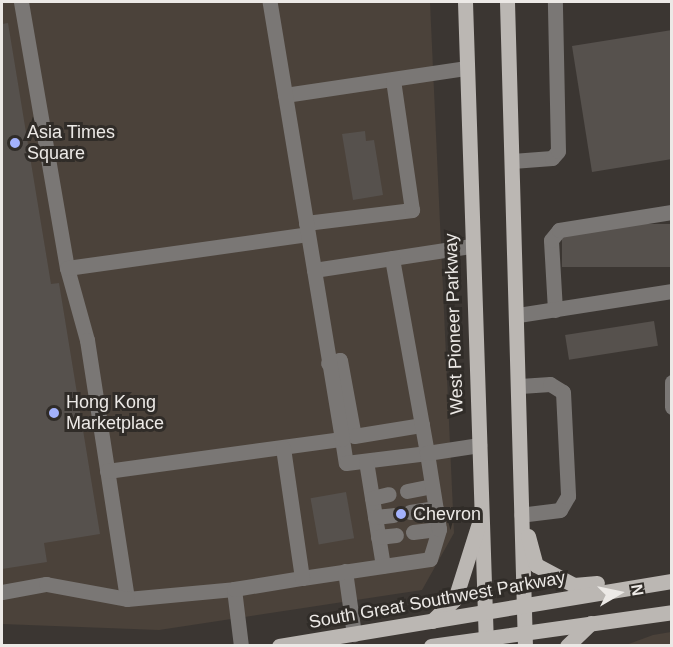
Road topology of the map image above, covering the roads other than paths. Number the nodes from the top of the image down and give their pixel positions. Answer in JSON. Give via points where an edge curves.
{"nodes":[{"id":1,"x":21,"y":2,"type":"edge"},
{"id":2,"x":270,"y":2,"type":"edge"},
{"id":3,"x":465,"y":2,"type":"edge"},
{"id":4,"x":507,"y":2,"type":"edge"},
{"id":5,"x":555,"y":2,"type":"edge"},
{"id":6,"x":465,"y":69,"type":"junction"},
{"id":7,"x":393,"y":79,"type":"junction"},
{"id":8,"x":285,"y":95,"type":"junction"},
{"id":9,"x":512,"y":161,"type":"junction"},
{"id":10,"x":672,"y":212,"type":"edge"},
{"id":11,"x":307,"y":229,"type":"junction"},
{"id":12,"x":471,"y":246,"type":"junction"},
{"id":13,"x":392,"y":258,"type":"junction"},
{"id":14,"x":67,"y":268,"type":"junction"},
{"id":15,"x":314,"y":270,"type":"junction"},
{"id":16,"x":672,"y":291,"type":"edge"},
{"id":17,"x":555,"y":310,"type":"junction"},
{"id":18,"x":518,"y":315,"type":"junction"},
{"id":19,"x":328,"y":363,"type":"junction"},
{"id":20,"x":672,"y":382,"type":"edge"},
{"id":21,"x":520,"y":386,"type":"junction"},
{"id":22,"x":672,"y":408,"type":"edge"},
{"id":23,"x":422,"y":425,"type":"junction"},
{"id":24,"x":342,"y":439,"type":"junction"},
{"id":25,"x":479,"y":445,"type":"junction"},
{"id":26,"x":283,"y":448,"type":"junction"},
{"id":27,"x":427,"y":453,"type":"junction"},
{"id":28,"x":366,"y":461,"type":"junction"},
{"id":29,"x":107,"y":471,"type":"junction"},
{"id":30,"x":432,"y":486,"type":"junction"},
{"id":31,"x":406,"y":491,"type":"dead end"},
{"id":32,"x":389,"y":494,"type":"dead end"},
{"id":33,"x":372,"y":498,"type":"junction"},
{"id":34,"x":436,"y":508,"type":"junction"},
{"id":35,"x":482,"y":509,"type":"junction"},
{"id":36,"x":410,"y":512,"type":"dead end"},
{"id":37,"x":393,"y":514,"type":"dead end"},
{"id":38,"x":521,"y":515,"type":"junction"},
{"id":39,"x":375,"y":517,"type":"junction"},
{"id":40,"x":439,"y":529,"type":"junction"},
{"id":41,"x":413,"y":532,"type":"dead end"},
{"id":42,"x":396,"y":535,"type":"dead end"},
{"id":43,"x":378,"y":537,"type":"junction"},
{"id":44,"x":383,"y":566,"type":"junction"},
{"id":45,"x":345,"y":571,"type":"junction"},
{"id":46,"x":302,"y":578,"type":"junction"},
{"id":47,"x":672,"y":581,"type":"edge"},
{"id":48,"x":651,"y":584,"type":"junction"},
{"id":49,"x":234,"y":589,"type":"junction"},
{"id":50,"x":2,"y":592,"type":"edge"},
{"id":51,"x":126,"y":599,"type":"junction"},
{"id":52,"x":524,"y":605,"type":"junction"},
{"id":53,"x":486,"y":612,"type":"junction"},
{"id":54,"x":672,"y":612,"type":"edge"},
{"id":55,"x":432,"y":621,"type":"junction"},
{"id":56,"x":594,"y":621,"type":"junction"},
{"id":57,"x":354,"y":634,"type":"junction"},
{"id":58,"x":524,"y":638,"type":"edge"},
{"id":59,"x":486,"y":641,"type":"edge"},
{"id":60,"x":242,"y":645,"type":"edge"},
{"id":61,"x":279,"y":645,"type":"edge"},
{"id":62,"x":431,"y":645,"type":"edge"},
{"id":63,"x":567,"y":645,"type":"edge"}],
"edges":[{"from":1,"to":14,"type":"lane"},
{"from":2,"to":8,"type":"lane"},
{"from":3,"to":6,"type":"main road","name":"West Pioneer Parkway"},
{"from":4,"to":9,"type":"main road"},
{"from":5,"to":9,"type":"lane","via":[[558,151],[552,158]]},
{"from":6,"to":7,"type":"lane"},
{"from":6,"to":12,"type":"main road","name":"West Pioneer Parkway"},
{"from":7,"to":8,"type":"lane"},
{"from":7,"to":11,"type":"lane","via":[[412,210]]},
{"from":8,"to":11,"type":"lane"},
{"from":9,"to":18,"type":"main road"},
{"from":10,"to":17,"type":"lane","via":[[559,230],[551,240]]},
{"from":11,"to":14,"type":"lane"},
{"from":11,"to":15,"type":"lane"},
{"from":12,"to":13,"type":"lane"},
{"from":12,"to":25,"type":"main road","name":"West Pioneer Parkway"},
{"from":13,"to":15,"type":"lane"},
{"from":13,"to":23,"type":"lane"},
{"from":14,"to":29,"type":"lane","via":[[83,322]]},
{"from":15,"to":19,"type":"lane"},
{"from":16,"to":17,"type":"lane"},
{"from":17,"to":18,"type":"lane"},
{"from":18,"to":21,"type":"main road"},
{"from":19,"to":23,"type":"lane","via":[[340,360],[354,436]]},
{"from":19,"to":24,"type":"lane"},
{"from":20,"to":22,"type":"lane"},
{"from":21,"to":38,"type":"main road"},
{"from":21,"to":38,"type":"lane","via":[[550,384],[563,392],[568,496],[560,510]]},
{"from":23,"to":27,"type":"lane"},
{"from":24,"to":26,"type":"lane"},
{"from":24,"to":28,"type":"lane","via":[[346,463]]},
{"from":25,"to":27,"type":"lane"},
{"from":25,"to":35,"type":"main road","name":"West Pioneer Parkway"},
{"from":26,"to":29,"type":"lane"},
{"from":26,"to":46,"type":"lane"},
{"from":27,"to":28,"type":"lane"},
{"from":27,"to":30,"type":"lane"},
{"from":28,"to":33,"type":"lane"},
{"from":29,"to":51,"type":"lane"},
{"from":30,"to":31,"type":"lane"},
{"from":30,"to":34,"type":"lane"},
{"from":32,"to":33,"type":"lane"},
{"from":33,"to":39,"type":"lane"},
{"from":34,"to":36,"type":"lane"},
{"from":34,"to":40,"type":"lane"},
{"from":35,"to":53,"type":"main road","name":"West Pioneer Parkway"},
{"from":35,"to":55,"type":"main road","via":[[469,564],[455,599]]},
{"from":37,"to":39,"type":"lane"},
{"from":38,"to":48,"type":"main road","via":[[536,565],[559,580],[574,585]]},
{"from":38,"to":52,"type":"main road"},
{"from":39,"to":43,"type":"lane"},
{"from":40,"to":41,"type":"lane"},
{"from":40,"to":44,"type":"lane","via":[[430,559]]},
{"from":42,"to":43,"type":"lane"},
{"from":43,"to":44,"type":"lane"},
{"from":44,"to":45,"type":"lane"},
{"from":45,"to":46,"type":"lane"},
{"from":45,"to":57,"type":"lane"},
{"from":46,"to":49,"type":"lane"},
{"from":47,"to":48,"type":"main road","name":"South Great Southwest Parkway"},
{"from":48,"to":52,"type":"main road","name":"South Great Southwest Parkway"},
{"from":49,"to":51,"type":"lane"},
{"from":49,"to":60,"type":"lane"},
{"from":50,"to":51,"type":"lane","via":[[46,584]]},
{"from":52,"to":53,"type":"main road","name":"South Great Southwest Parkway"},
{"from":52,"to":58,"type":"main road"},
{"from":53,"to":55,"type":"main road","name":"South Great Southwest Parkway"},
{"from":53,"to":59,"type":"main road","name":"West Pioneer Parkway"},
{"from":54,"to":56,"type":"main road"},
{"from":55,"to":57,"type":"main road","name":"South Great Southwest Parkway"},
{"from":56,"to":58,"type":"main road"},
{"from":56,"to":63,"type":"main road"},
{"from":57,"to":61,"type":"main road","name":"South Great Southwest Parkway"},
{"from":58,"to":59,"type":"main road"},
{"from":59,"to":62,"type":"main road"}]}
